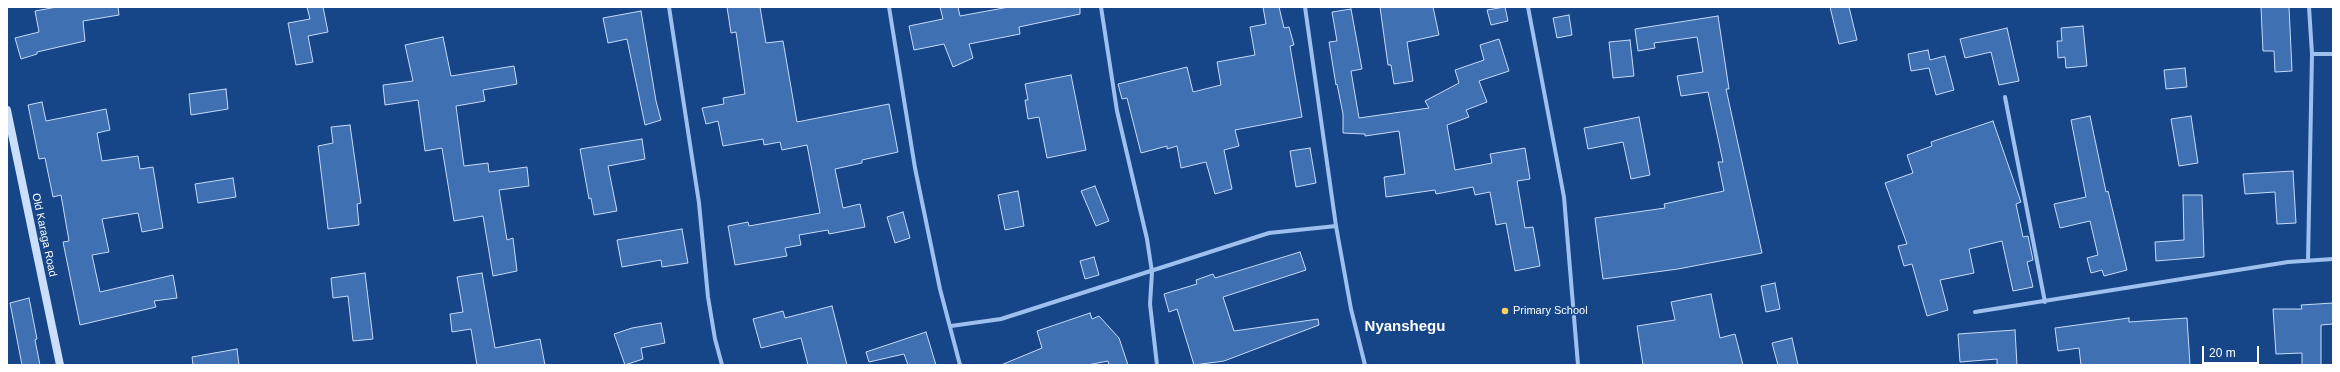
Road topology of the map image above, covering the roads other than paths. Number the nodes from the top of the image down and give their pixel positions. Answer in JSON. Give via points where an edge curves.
{"nodes":[{"id":1,"x":669,"y":7,"type":"edge"},
{"id":2,"x":889,"y":7,"type":"edge"},
{"id":3,"x":1100,"y":7,"type":"edge"},
{"id":4,"x":1305,"y":7,"type":"edge"},
{"id":5,"x":1528,"y":7,"type":"edge"},
{"id":6,"x":2309,"y":7,"type":"edge"},
{"id":7,"x":2312,"y":54,"type":"junction"},
{"id":8,"x":2333,"y":54,"type":"edge"},
{"id":9,"x":2004,"y":97,"type":"dead end"},
{"id":10,"x":7,"y":110,"type":"edge"},
{"id":11,"x":1336,"y":226,"type":"junction"},
{"id":12,"x":2333,"y":259,"type":"edge"},
{"id":13,"x":2308,"y":261,"type":"junction"},
{"id":14,"x":1152,"y":272,"type":"junction"},
{"id":15,"x":2045,"y":302,"type":"junction"},
{"id":16,"x":1975,"y":312,"type":"dead end"},
{"id":17,"x":951,"y":326,"type":"junction"},
{"id":18,"x":60,"y":365,"type":"edge"},
{"id":19,"x":722,"y":365,"type":"edge"},
{"id":20,"x":960,"y":365,"type":"edge"},
{"id":21,"x":1157,"y":365,"type":"edge"},
{"id":22,"x":1365,"y":365,"type":"edge"},
{"id":23,"x":1578,"y":365,"type":"edge"}],
"edges":[{"from":1,"to":19,"type":"street","via":[[699,203],[708,297]]},
{"from":2,"to":17,"type":"street","via":[[915,168],[940,289]]},
{"from":3,"to":14,"type":"street","via":[[1117,111]]},
{"from":4,"to":11,"type":"street"},
{"from":5,"to":23,"type":"street","via":[[1564,197]]},
{"from":6,"to":7,"type":"street"},
{"from":7,"to":8,"type":"street"},
{"from":7,"to":13,"type":"street"},
{"from":9,"to":15,"type":"street"},
{"from":10,"to":18,"type":"street","name":"Old Karaga Road"},
{"from":11,"to":14,"type":"street","via":[[1269,233]]},
{"from":11,"to":22,"type":"street","via":[[1351,309]]},
{"from":12,"to":13,"type":"street"},
{"from":13,"to":15,"type":"street"},
{"from":14,"to":17,"type":"street","via":[[1001,319]]},
{"from":14,"to":21,"type":"street","via":[[1150,304]]},
{"from":15,"to":16,"type":"street"},
{"from":17,"to":20,"type":"street"}]}
